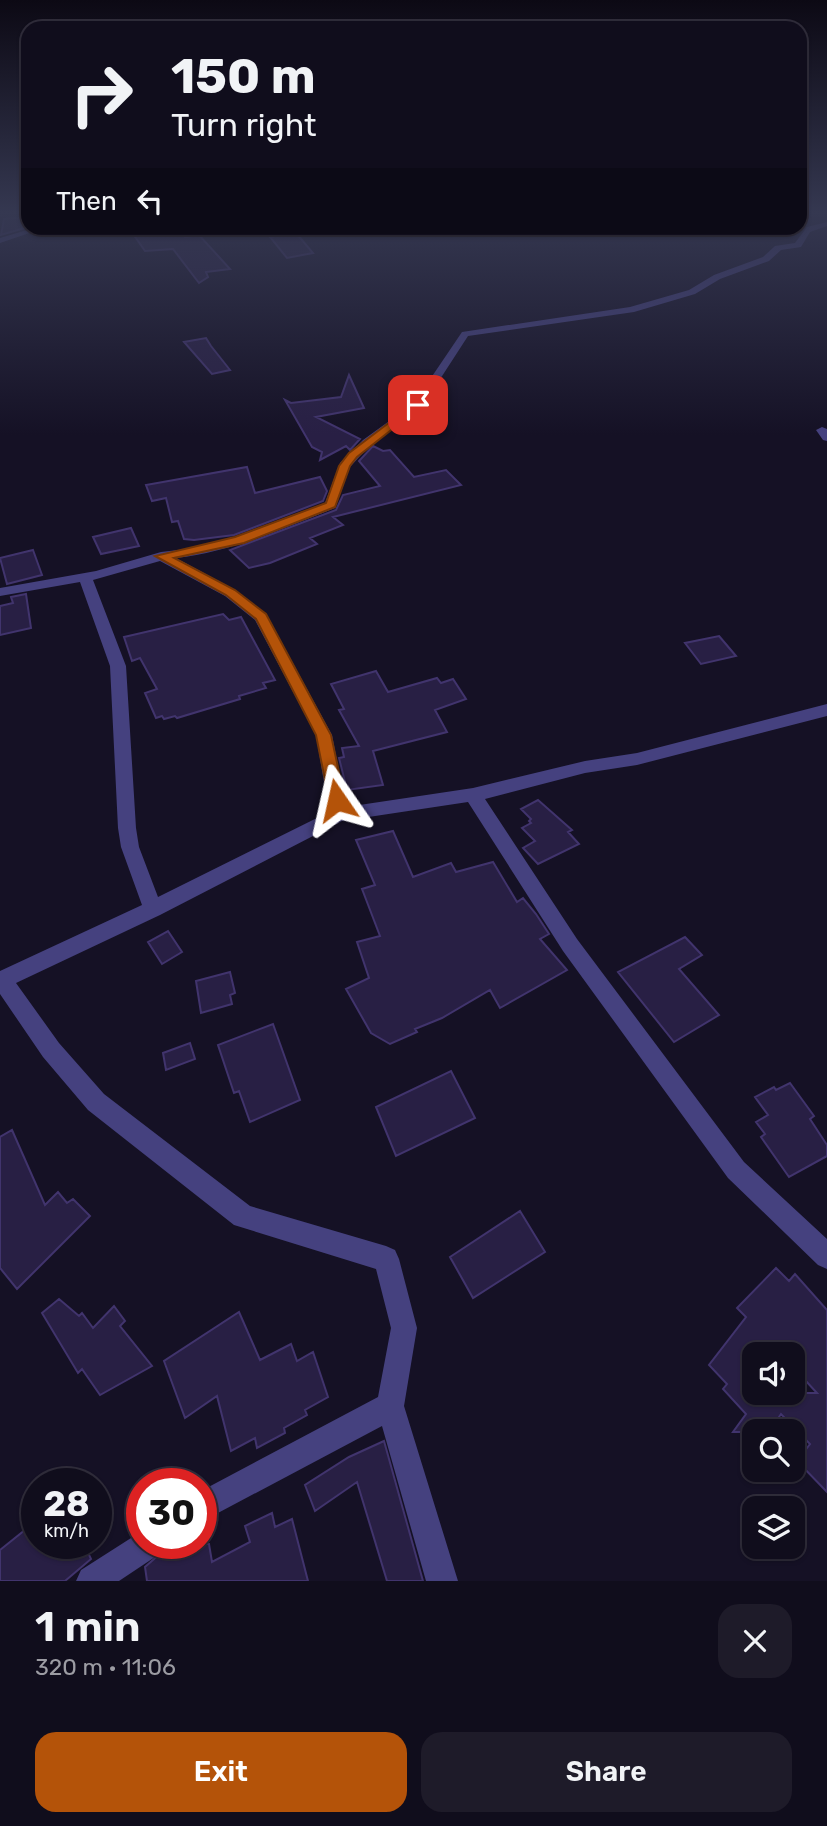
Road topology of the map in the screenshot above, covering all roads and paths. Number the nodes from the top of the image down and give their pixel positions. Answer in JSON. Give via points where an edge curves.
{"nodes":[{"id":1,"x":701,"y":287,"type":"edge"},
{"id":2,"x":161,"y":556,"type":"junction"},
{"id":3,"x":85,"y":578,"type":"junction"},
{"id":4,"x":0,"y":592,"type":"edge"},
{"id":5,"x":827,"y":710,"type":"edge"},
{"id":6,"x":474,"y":795,"type":"junction"},
{"id":7,"x":339,"y":815,"type":"junction"},
{"id":8,"x":153,"y":909,"type":"junction"},
{"id":9,"x":1,"y":980,"type":"edge"},
{"id":10,"x":827,"y":1256,"type":"edge"},
{"id":11,"x":390,"y":1406,"type":"junction"},
{"id":12,"x":217,"y":1498,"type":"edge"},
{"id":13,"x":126,"y":1558,"type":"edge"},
{"id":14,"x":92,"y":1581,"type":"edge"},
{"id":15,"x":442,"y":1581,"type":"edge"}],
"edges":[{"from":1,"to":2,"type":"street","via":[[631,310],[465,334],[418,405],[344,466],[331,505],[240,540]]},
{"from":2,"to":3,"type":"street"},
{"from":2,"to":7,"type":"street","via":[[230,593],[261,617],[324,735]]},
{"from":3,"to":4,"type":"street"},
{"from":3,"to":8,"type":"street","via":[[118,666],[127,828]]},
{"from":5,"to":6,"type":"street"},
{"from":6,"to":7,"type":"street"},
{"from":6,"to":10,"type":"street","via":[[570,945],[736,1170]]},
{"from":7,"to":8,"type":"street"},
{"from":8,"to":9,"type":"street"},
{"from":9,"to":11,"type":"street","via":[[51,1050],[96,1102],[243,1216],[386,1259],[404,1328]]},
{"from":11,"to":12,"type":"street"},
{"from":11,"to":15,"type":"street"},
{"from":13,"to":14,"type":"street"}]}
